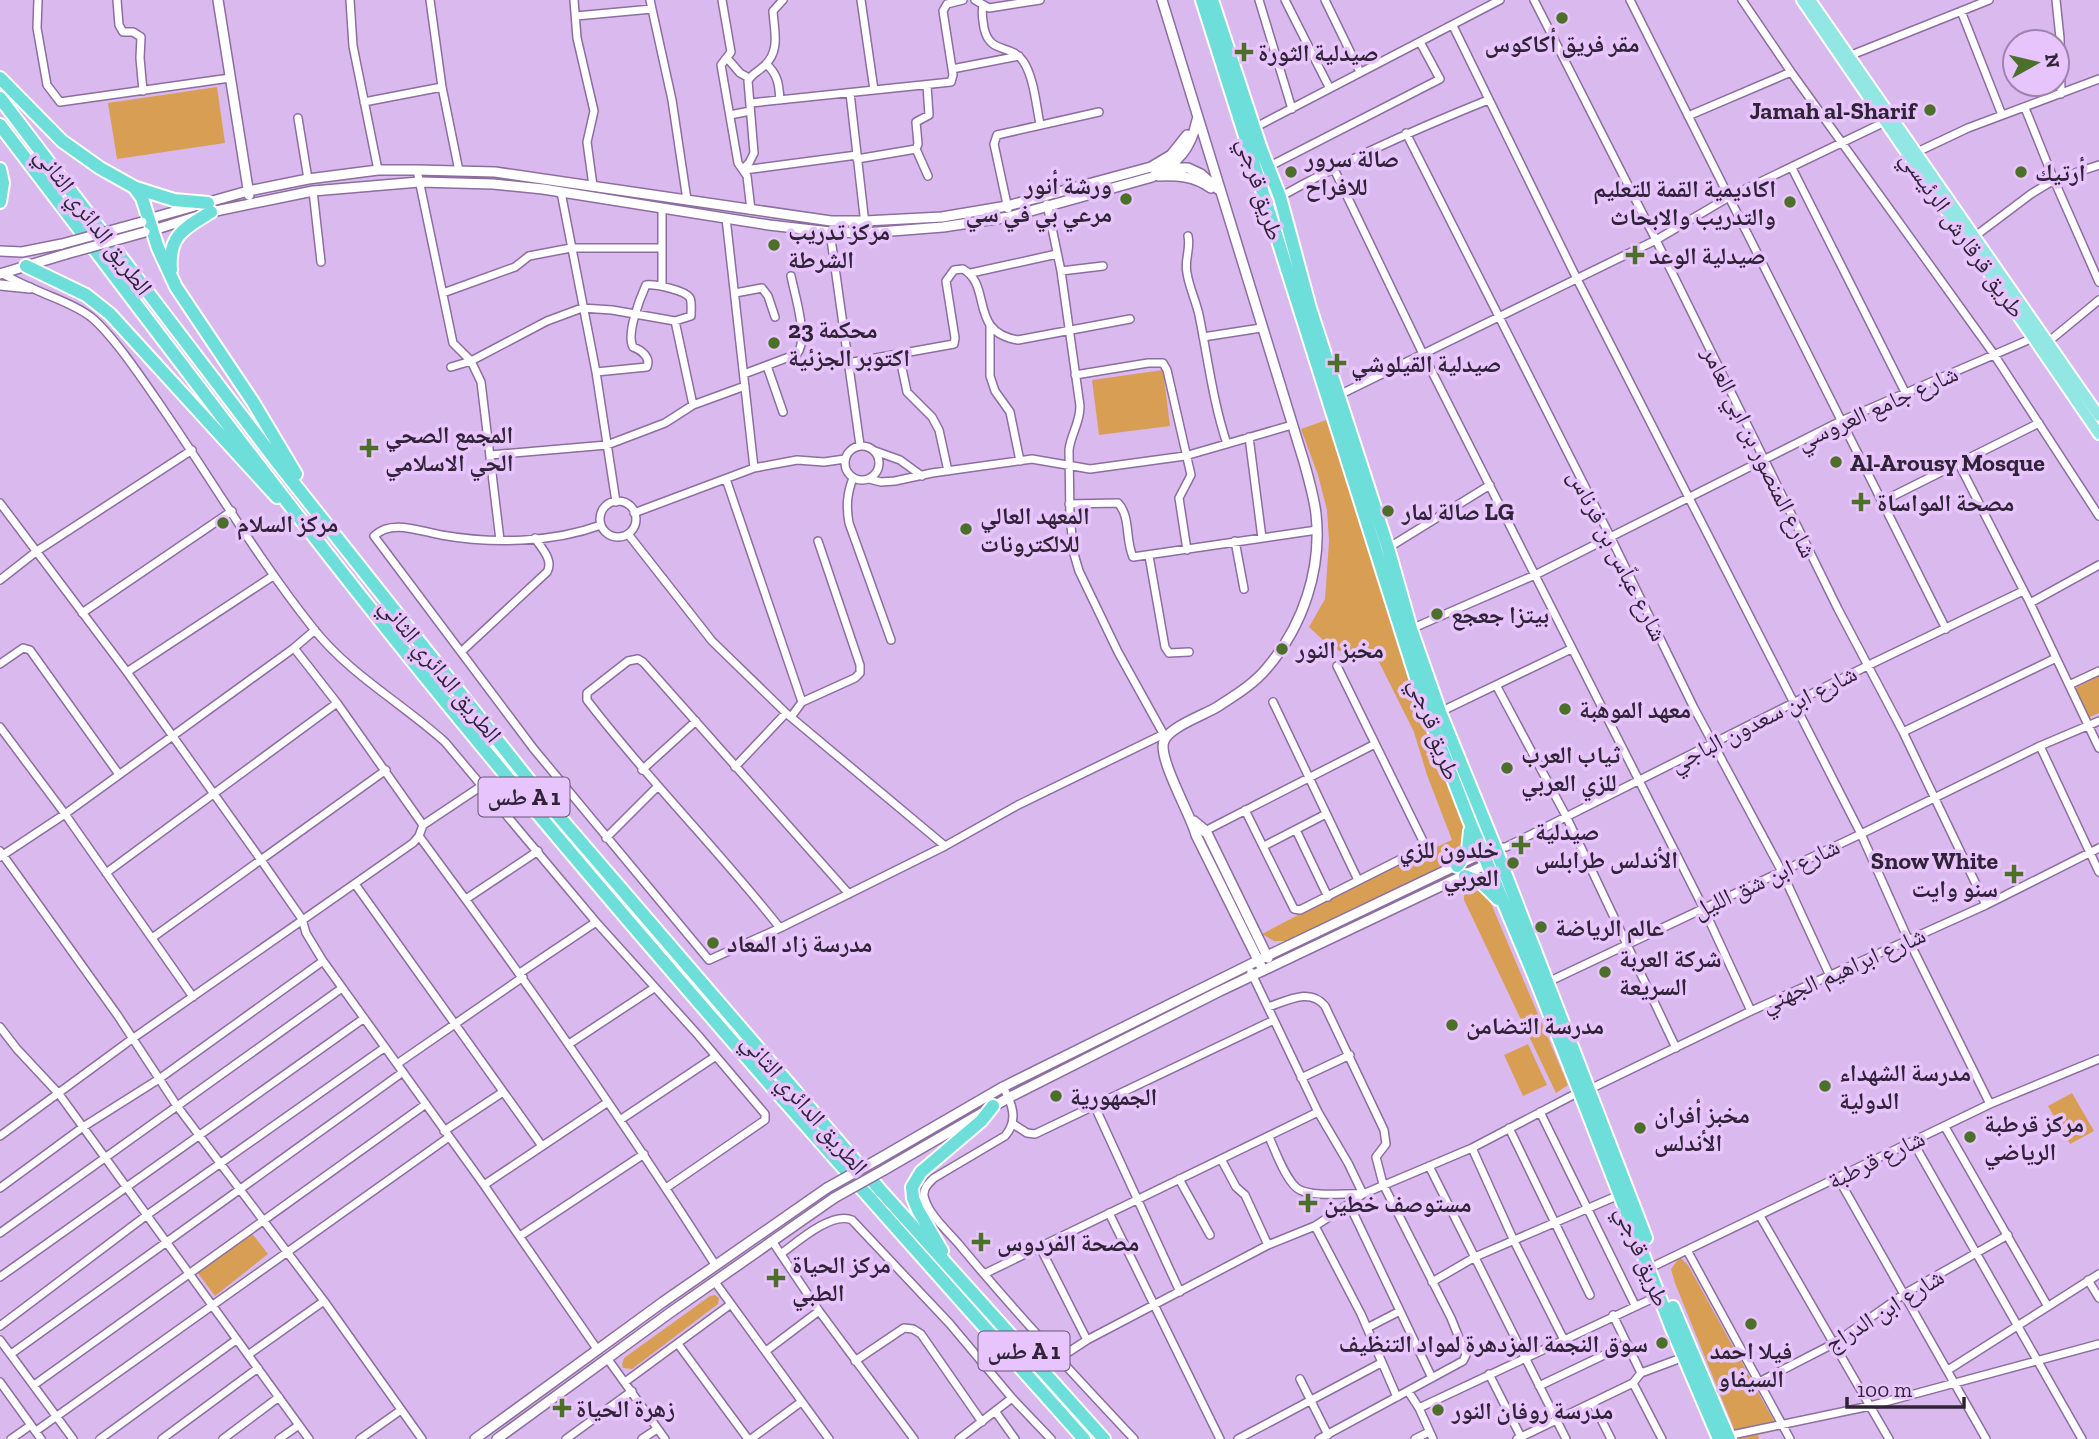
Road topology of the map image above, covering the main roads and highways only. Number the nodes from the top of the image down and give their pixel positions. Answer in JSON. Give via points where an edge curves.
{"nodes":[{"id":1,"x":1202,"y":0,"type":"edge"},
{"id":2,"x":1213,"y":0,"type":"edge"},
{"id":3,"x":1802,"y":0,"type":"edge"},
{"id":4,"x":1810,"y":0,"type":"edge"},
{"id":5,"x":0,"y":78,"type":"edge"},
{"id":6,"x":0,"y":98,"type":"edge"},
{"id":7,"x":1889,"y":120,"type":"junction"},
{"id":8,"x":0,"y":125,"type":"edge"},
{"id":9,"x":0,"y":169,"type":"edge"},
{"id":10,"x":134,"y":187,"type":"junction"},
{"id":11,"x":0,"y":202,"type":"edge"},
{"id":12,"x":24,"y":266,"type":"road end"},
{"id":13,"x":176,"y":287,"type":"junction"},
{"id":14,"x":2041,"y":337,"type":"junction"},
{"id":15,"x":1333,"y":398,"type":"junction"},
{"id":16,"x":2096,"y":403,"type":"edge"},
{"id":17,"x":2099,"y":416,"type":"edge"},
{"id":18,"x":2099,"y":434,"type":"edge"},
{"id":19,"x":311,"y":502,"type":"junction"},
{"id":20,"x":300,"y":518,"type":"junction"},
{"id":21,"x":1469,"y":820,"type":"junction"},
{"id":22,"x":1508,"y":910,"type":"junction"},
{"id":23,"x":1583,"y":1091,"type":"junction"},
{"id":24,"x":993,"y":1106,"type":"road end"},
{"id":25,"x":946,"y":1261,"type":"junction"},
{"id":26,"x":1721,"y":1438,"type":"edge"},
{"id":27,"x":1084,"y":1439,"type":"edge"},
{"id":28,"x":1104,"y":1439,"type":"edge"}],
"edges":[{"from":1,"to":15,"type":"highway","name":"طريق قرجي"},
{"from":2,"to":15,"type":"highway","name":"طريق قرجي","via":[[1280,197]]},
{"from":3,"to":7,"type":"main road","name":"طريق قرقارش الرئيسي"},
{"from":4,"to":7,"type":"main road","name":"طريق قرقارش الرئيسي"},
{"from":5,"to":10,"type":"highway","via":[[62,141]]},
{"from":6,"to":19,"type":"highway","name":"الطريق الدائري الثاني","number":"طس A 1"},
{"from":7,"to":14,"type":"main road","name":"طريق قرقارش الرئيسي"},
{"from":7,"to":14,"type":"main road","name":"طريق قرقارش الرئيسي","via":[[1967,244]]},
{"from":8,"to":20,"type":"highway","name":"الطريق الدائري الثاني","number":"طس A 1"},
{"from":9,"to":11,"type":"highway"},
{"from":10,"to":13,"type":"highway"},
{"from":10,"to":13,"type":"highway","via":[[209,207],[174,242],[171,268]]},
{"from":12,"to":20,"type":"highway","via":[[86,295],[110,314],[267,488]]},
{"from":13,"to":19,"type":"highway","via":[[253,402]]},
{"from":14,"to":16,"type":"main road","name":"طريق قرقارش الرئيسي"},
{"from":14,"to":18,"type":"main road","name":"طريق قرقارش الرئيسي"},
{"from":15,"to":21,"type":"highway","name":"طريق قرجي","via":[[1421,695]]},
{"from":15,"to":23,"type":"highway","name":"طريق قرجي","via":[[1388,548],[1440,712],[1500,851]]},
{"from":16,"to":17,"type":"main road","name":"طريق قرقارش الرئيسي"},
{"from":19,"to":25,"type":"highway","name":"الطريق الدائري الثاني","number":"طس A 1","via":[[544,799]]},
{"from":20,"to":27,"type":"highway","name":"الطريق الدائري الثاني","number":"طس A 1","via":[[601,890]]},
{"from":21,"to":22,"type":"highway","name":"طريق قرجي"},
{"from":21,"to":22,"type":"highway","via":[[1470,843],[1461,871],[1485,885]]},
{"from":22,"to":23,"type":"highway","name":"طريق قرجي"},
{"from":23,"to":26,"type":"highway","name":"طريق قرجي","via":[[1656,1265]]},
{"from":23,"to":26,"type":"highway","name":"طريق قرجي","via":[[1619,1195]]},
{"from":24,"to":25,"type":"highway","via":[[921,1172],[912,1187],[913,1198]]},
{"from":25,"to":28,"type":"highway","name":"الطريق الدائري الثاني","number":"طس A 1"}]}
